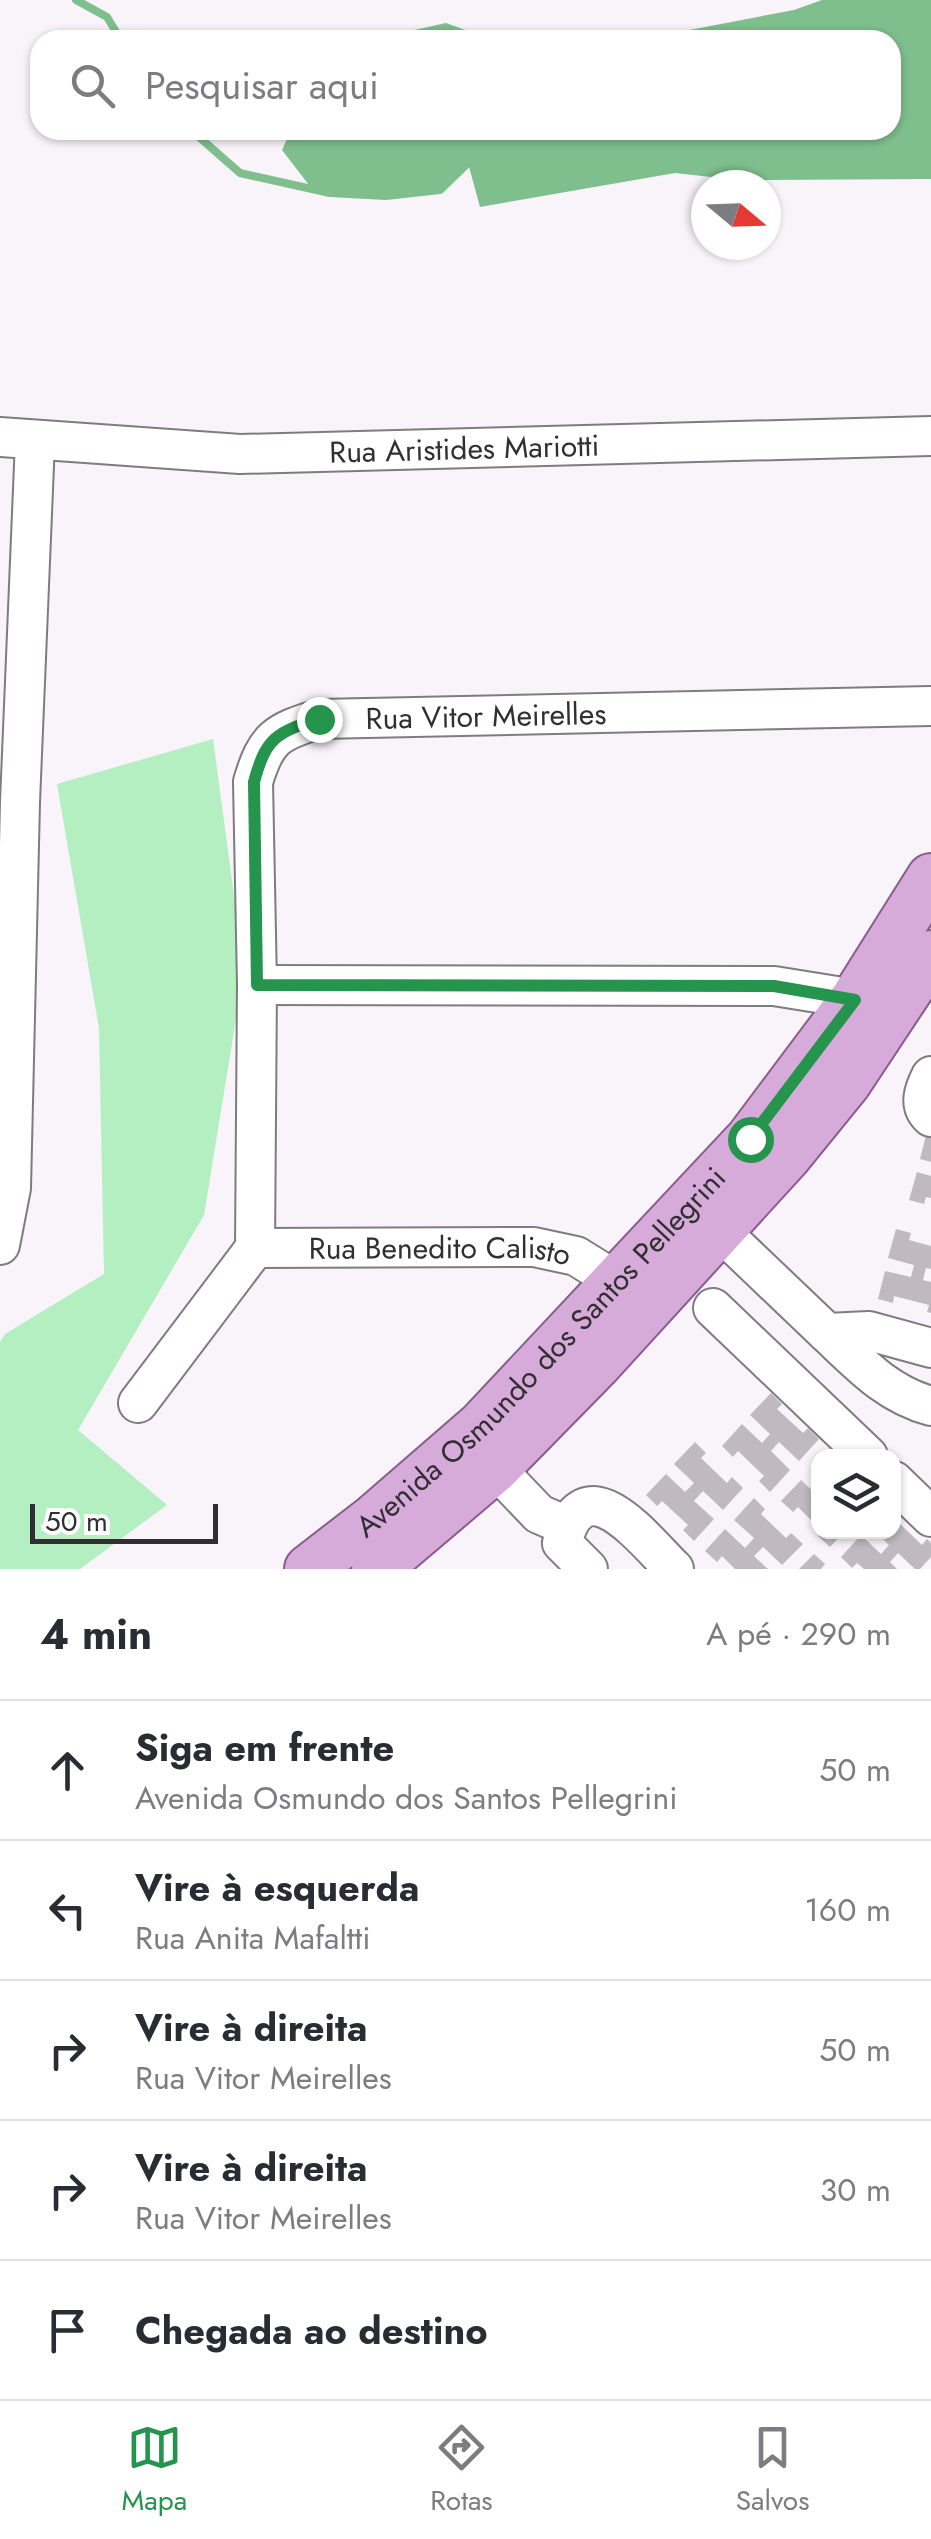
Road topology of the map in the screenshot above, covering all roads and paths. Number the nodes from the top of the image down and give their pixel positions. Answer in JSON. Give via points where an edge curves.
{"nodes":[{"id":1,"x":931,"y":436,"type":"edge"},
{"id":2,"x":18,"y":439,"type":"edge"},
{"id":3,"x":931,"y":706,"type":"edge"},
{"id":4,"x":931,"y":878,"type":"edge"},
{"id":5,"x":8,"y":949,"type":"edge"},
{"id":6,"x":931,"y":955,"type":"edge"},
{"id":7,"x":257,"y":985,"type":"junction"},
{"id":8,"x":855,"y":1000,"type":"junction"},
{"id":9,"x":931,"y":1076,"type":"edge"},
{"id":10,"x":931,"y":1117,"type":"edge"},
{"id":11,"x":718,"y":1229,"type":"junction"},
{"id":12,"x":0,"y":1246,"type":"edge"},
{"id":13,"x":254,"y":1248,"type":"junction"},
{"id":14,"x":618,"y":1282,"type":"junction"},
{"id":15,"x":713,"y":1308,"type":"dead end"},
{"id":16,"x":828,"y":1333,"type":"junction"},
{"id":17,"x":931,"y":1348,"type":"edge"},
{"id":18,"x":138,"y":1403,"type":"dead end"},
{"id":19,"x":931,"y":1406,"type":"edge"},
{"id":20,"x":861,"y":1449,"type":"edge"},
{"id":21,"x":495,"y":1468,"type":"junction"},
{"id":22,"x":901,"y":1488,"type":"edge"},
{"id":23,"x":931,"y":1516,"type":"edge"},
{"id":24,"x":566,"y":1526,"type":"junction"},
{"id":25,"x":309,"y":1569,"type":"edge"},
{"id":26,"x":376,"y":1569,"type":"edge"},
{"id":27,"x":588,"y":1569,"type":"edge"},
{"id":28,"x":674,"y":1569,"type":"edge"}],
"edges":[{"from":1,"to":2,"type":"street","name":"Rua Aristides Mariotti","via":[[240,454]]},
{"from":2,"to":5,"type":"street"},
{"from":3,"to":7,"type":"street","name":"Rua Vitor Meirelles","via":[[319,719],[287,729],[262,751],[254,782]]},
{"from":4,"to":8,"type":"main road","name":"Avenida Osmundo dos Santos Pellegrini"},
{"from":5,"to":12,"type":"street","via":[[11,1188]]},
{"from":6,"to":11,"type":"main road","name":"Avenida Osmundo dos Santos Pellegrini","via":[[847,1082]]},
{"from":7,"to":8,"type":"street","via":[[774,986]]},
{"from":7,"to":13,"type":"street","name":"Rua Vitor Meirelles"},
{"from":8,"to":14,"type":"main road","name":"Avenida Osmundo dos Santos Pellegrini","via":[[750,1139]]},
{"from":9,"to":10,"type":"street","via":[[923,1100]]},
{"from":11,"to":16,"type":"street"},
{"from":11,"to":21,"type":"main road","name":"Avenida Osmundo dos Santos Pellegrini"},
{"from":13,"to":14,"type":"street","name":"Rua Benedito Calisto","via":[[534,1247],[576,1256]]},
{"from":13,"to":18,"type":"street"},
{"from":14,"to":25,"type":"main road","name":"Avenida Osmundo dos Santos Pellegrini","via":[[481,1426]]},
{"from":15,"to":20,"type":"street"},
{"from":16,"to":17,"type":"street","via":[[869,1332]]},
{"from":16,"to":19,"type":"street","via":[[880,1383]]},
{"from":21,"to":24,"type":"street","via":[[539,1514]]},
{"from":21,"to":26,"type":"main road","name":"Avenida Osmundo dos Santos Pellegrini"},
{"from":22,"to":23,"type":"street"},
{"from":24,"to":27,"type":"street","via":[[562,1543]]},
{"from":24,"to":28,"type":"street","via":[[585,1507],[599,1504]]}]}
